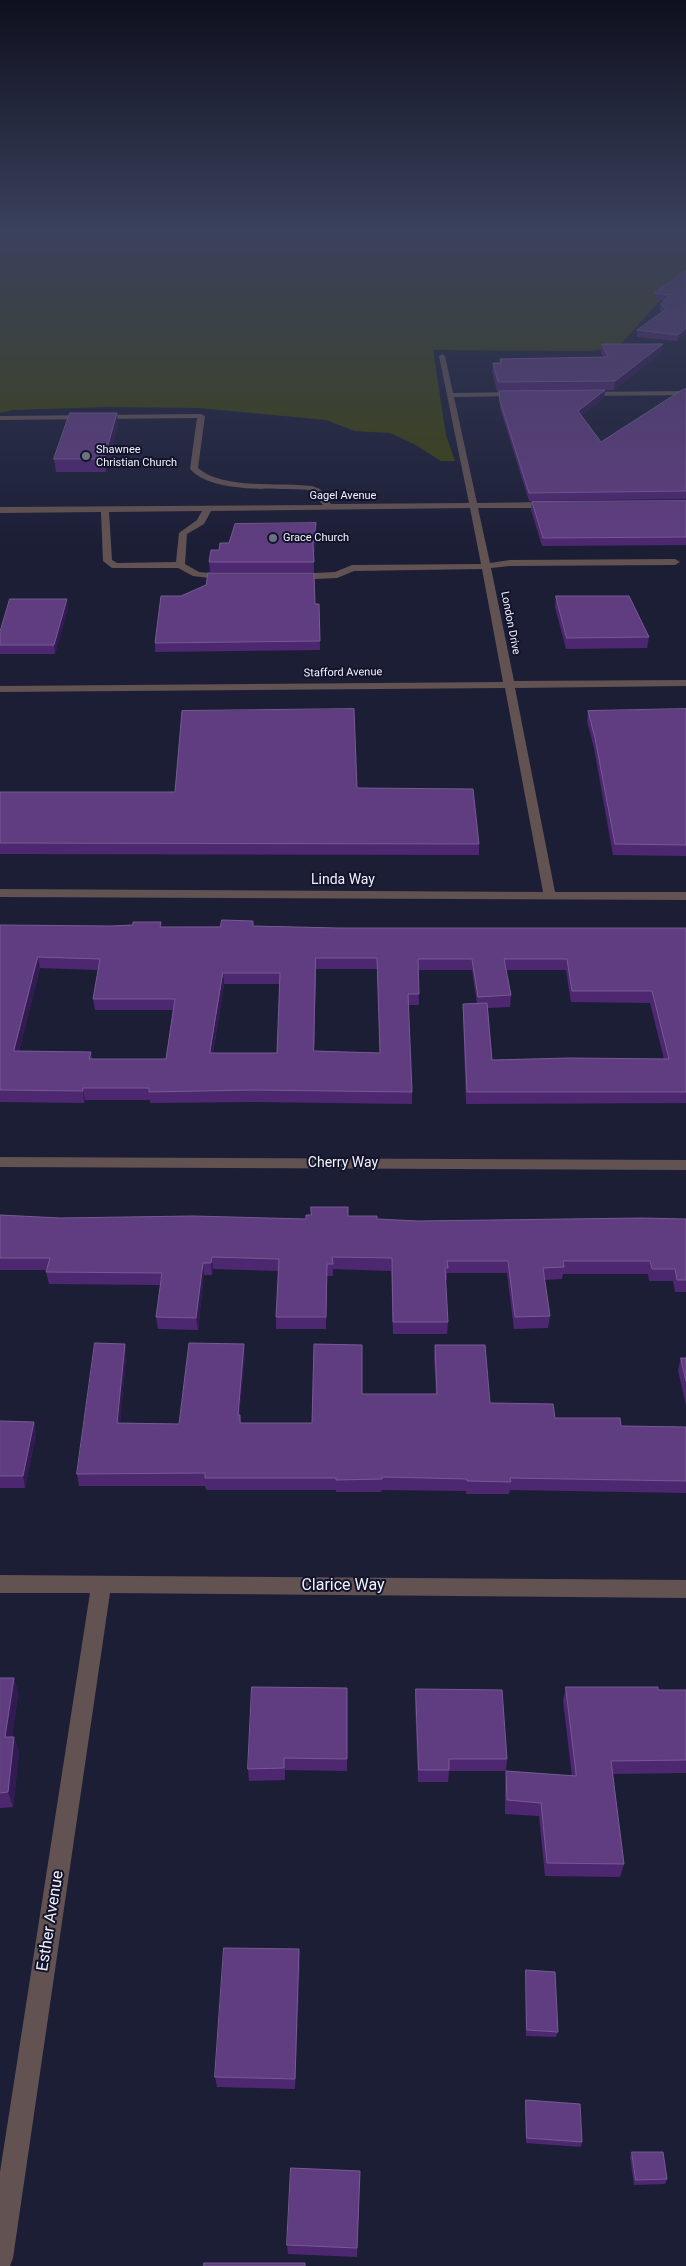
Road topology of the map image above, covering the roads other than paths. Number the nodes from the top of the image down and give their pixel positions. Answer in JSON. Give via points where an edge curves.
{"nodes":[{"id":1,"x":442,"y":356,"type":"dead end"},
{"id":2,"x":686,"y":393,"type":"edge"},
{"id":3,"x":450,"y":394,"type":"junction"},
{"id":4,"x":529,"y":394,"type":"edge"},
{"id":5,"x":578,"y":394,"type":"edge"},
{"id":6,"x":0,"y":418,"type":"edge"},
{"id":7,"x":560,"y":505,"type":"edge"},
{"id":8,"x":472,"y":506,"type":"junction"},
{"id":9,"x":329,"y":507,"type":"junction"},
{"id":10,"x":208,"y":508,"type":"junction"},
{"id":11,"x":105,"y":509,"type":"junction"},
{"id":12,"x":0,"y":510,"type":"edge"},
{"id":13,"x":675,"y":562,"type":"dead end"},
{"id":14,"x":180,"y":565,"type":"junction"},
{"id":15,"x":486,"y":565,"type":"junction"},
{"id":16,"x":234,"y":577,"type":"edge"},
{"id":17,"x":280,"y":577,"type":"edge"},
{"id":18,"x":686,"y":682,"type":"edge"},
{"id":19,"x":508,"y":684,"type":"junction"},
{"id":20,"x":0,"y":689,"type":"edge"},
{"id":21,"x":0,"y":893,"type":"edge"},
{"id":22,"x":550,"y":896,"type":"junction"},
{"id":23,"x":686,"y":896,"type":"edge"},
{"id":24,"x":0,"y":1162,"type":"edge"},
{"id":25,"x":686,"y":1165,"type":"edge"},
{"id":26,"x":0,"y":1584,"type":"edge"},
{"id":27,"x":102,"y":1585,"type":"junction"},
{"id":28,"x":686,"y":1589,"type":"edge"},
{"id":29,"x":0,"y":2258,"type":"edge"}],
"edges":[{"from":1,"to":3,"type":"street","name":"London Drive"},
{"from":2,"to":5,"type":"street"},
{"from":3,"to":4,"type":"street"},
{"from":3,"to":8,"type":"street","name":"London Drive"},
{"from":6,"to":9,"type":"street","via":[[201,416],[194,469],[201,477],[226,483],[312,488]]},
{"from":7,"to":8,"type":"street","name":"Gagel Avenue"},
{"from":8,"to":9,"type":"street","name":"Gagel Avenue"},
{"from":8,"to":15,"type":"street","name":"London Drive"},
{"from":9,"to":10,"type":"street","name":"Gagel Avenue"},
{"from":10,"to":11,"type":"street","name":"Gagel Avenue"},
{"from":10,"to":14,"type":"street","via":[[201,522],[183,533]]},
{"from":11,"to":12,"type":"street","name":"Gagel Avenue"},
{"from":11,"to":14,"type":"street","via":[[108,562],[115,566]]},
{"from":13,"to":15,"type":"street"},
{"from":14,"to":16,"type":"street","via":[[187,572],[207,577]]},
{"from":15,"to":17,"type":"street","via":[[470,568],[352,568],[337,575]]},
{"from":15,"to":19,"type":"street","name":"London Drive"},
{"from":18,"to":19,"type":"street","name":"Stafford Avenue"},
{"from":19,"to":20,"type":"street","name":"Stafford Avenue"},
{"from":19,"to":22,"type":"street","name":"London Drive"},
{"from":21,"to":22,"type":"street","name":"Linda Way"},
{"from":22,"to":23,"type":"street","name":"Linda Way"},
{"from":24,"to":25,"type":"street","name":"Cherry Way"},
{"from":26,"to":27,"type":"street","name":"Clarice Way"},
{"from":27,"to":28,"type":"street","name":"Clarice Way"},
{"from":27,"to":29,"type":"street","name":"Esther Avenue"}]}
